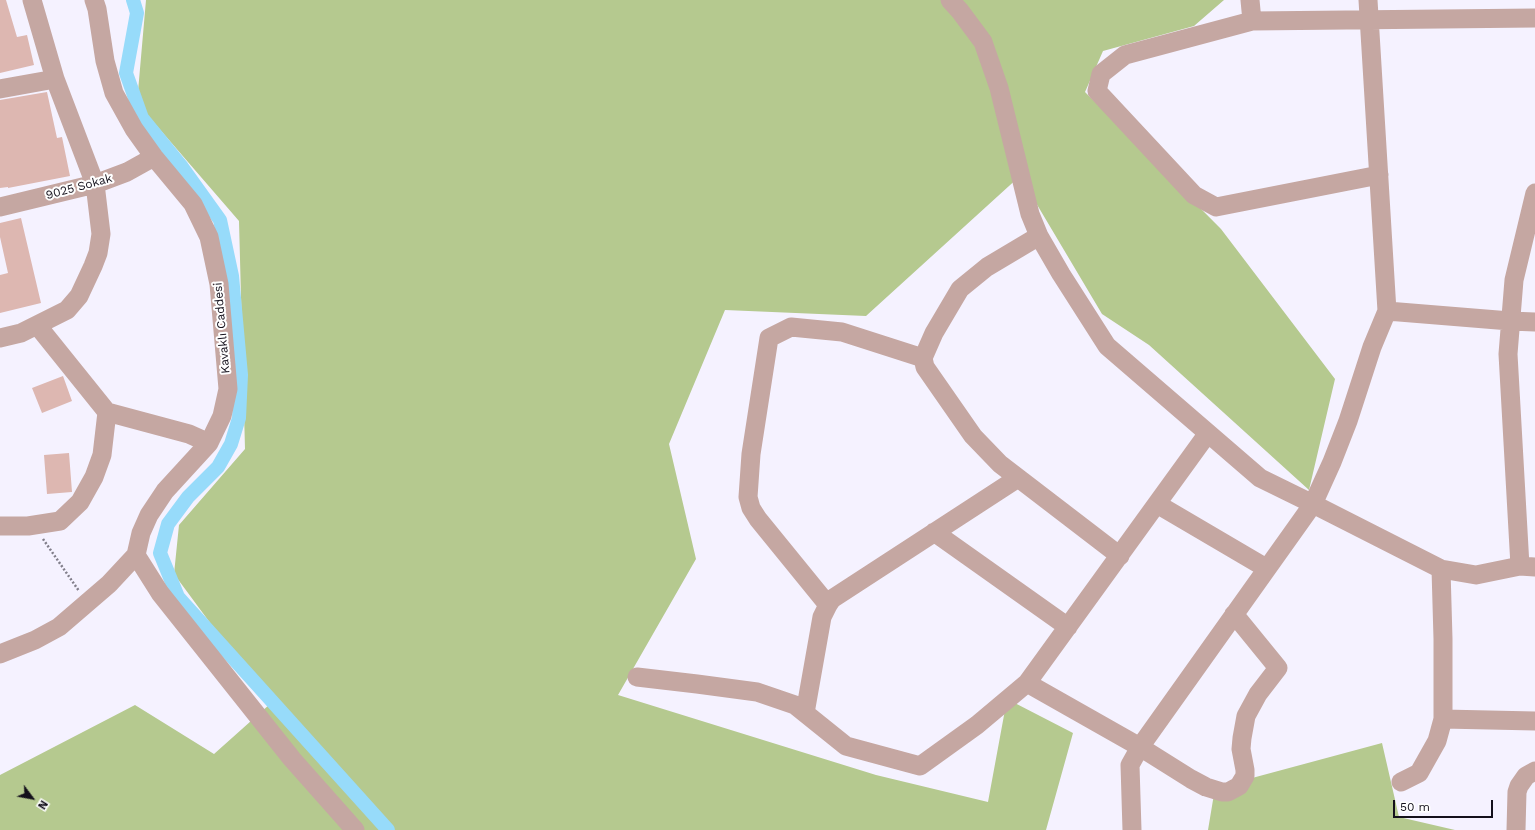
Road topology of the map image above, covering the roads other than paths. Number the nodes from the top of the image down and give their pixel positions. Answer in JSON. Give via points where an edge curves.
{"nodes":[{"id":1,"x":32,"y":0,"type":"edge"},
{"id":2,"x":94,"y":0,"type":"edge"},
{"id":3,"x":950,"y":0,"type":"edge"},
{"id":4,"x":1250,"y":0,"type":"edge"},
{"id":5,"x":1368,"y":0,"type":"edge"},
{"id":6,"x":1535,"y":18,"type":"edge"},
{"id":7,"x":1370,"y":19,"type":"junction"},
{"id":8,"x":1252,"y":21,"type":"junction"},
{"id":9,"x":55,"y":79,"type":"junction"},
{"id":10,"x":0,"y":89,"type":"edge"},
{"id":11,"x":154,"y":157,"type":"junction"},
{"id":12,"x":1379,"y":175,"type":"junction"},
{"id":13,"x":95,"y":184,"type":"junction"},
{"id":14,"x":1535,"y":193,"type":"edge"},
{"id":15,"x":0,"y":207,"type":"edge"},
{"id":16,"x":1039,"y":236,"type":"junction"},
{"id":17,"x":1387,"y":311,"type":"junction"},
{"id":18,"x":1510,"y":322,"type":"junction"},
{"id":19,"x":1535,"y":322,"type":"edge"},
{"id":20,"x":37,"y":325,"type":"junction"},
{"id":21,"x":0,"y":338,"type":"edge"},
{"id":22,"x":923,"y":358,"type":"junction"},
{"id":23,"x":107,"y":412,"type":"junction"},
{"id":24,"x":1208,"y":433,"type":"junction"},
{"id":25,"x":209,"y":443,"type":"junction"},
{"id":26,"x":1018,"y":478,"type":"junction"},
{"id":27,"x":1157,"y":504,"type":"junction"},
{"id":28,"x":1312,"y":504,"type":"junction"},
{"id":29,"x":0,"y":526,"type":"edge"},
{"id":30,"x":934,"y":532,"type":"junction"},
{"id":31,"x":136,"y":555,"type":"junction"},
{"id":32,"x":1120,"y":556,"type":"junction"},
{"id":33,"x":1527,"y":567,"type":"edge"},
{"id":34,"x":1266,"y":568,"type":"junction"},
{"id":35,"x":1441,"y":569,"type":"junction"},
{"id":36,"x":828,"y":605,"type":"junction"},
{"id":37,"x":1234,"y":614,"type":"junction"},
{"id":38,"x":1068,"y":627,"type":"junction"},
{"id":39,"x":0,"y":654,"type":"edge"},
{"id":40,"x":637,"y":677,"type":"dead end"},
{"id":41,"x":1027,"y":683,"type":"junction"},
{"id":42,"x":805,"y":713,"type":"junction"},
{"id":43,"x":1443,"y":719,"type":"junction"},
{"id":44,"x":1535,"y":721,"type":"edge"},
{"id":45,"x":1140,"y":747,"type":"junction"},
{"id":46,"x":1535,"y":771,"type":"edge"},
{"id":47,"x":1401,"y":782,"type":"dead end"},
{"id":48,"x":355,"y":830,"type":"edge"},
{"id":49,"x":1132,"y":830,"type":"edge"},
{"id":50,"x":1516,"y":830,"type":"edge"}],
"edges":[{"from":1,"to":9,"type":"street"},
{"from":2,"to":11,"type":"street","name":"Kavaklı Caddesi","via":[[105,61],[114,93],[134,129]]},
{"from":3,"to":16,"type":"street","via":[[983,42],[999,88],[1030,214]]},
{"from":4,"to":8,"type":"street"},
{"from":5,"to":7,"type":"street"},
{"from":6,"to":7,"type":"street"},
{"from":7,"to":8,"type":"street"},
{"from":7,"to":12,"type":"street"},
{"from":8,"to":12,"type":"street","via":[[1125,55],[1101,74],[1097,91],[1194,195],[1216,207]]},
{"from":9,"to":10,"type":"street"},
{"from":9,"to":13,"type":"street"},
{"from":11,"to":13,"type":"street","name":"9025 Sokak"},
{"from":11,"to":25,"type":"street","name":"Kavaklı Caddesi","via":[[193,204],[209,237],[219,284],[228,389],[222,416]]},
{"from":12,"to":17,"type":"street"},
{"from":13,"to":15,"type":"street","name":"9025 Sokak"},
{"from":13,"to":20,"type":"street","via":[[101,234],[93,266],[79,296],[67,310]]},
{"from":14,"to":18,"type":"street","via":[[1514,280]]},
{"from":16,"to":22,"type":"street","via":[[987,267],[960,289],[934,333]]},
{"from":16,"to":24,"type":"street","via":[[1107,346]]},
{"from":17,"to":18,"type":"street"},
{"from":17,"to":28,"type":"street","via":[[1372,347],[1348,421]]},
{"from":18,"to":19,"type":"street"},
{"from":18,"to":33,"type":"street","via":[[1508,354]]},
{"from":20,"to":21,"type":"street"},
{"from":20,"to":23,"type":"street"},
{"from":22,"to":26,"type":"street","via":[[924,367],[973,436],[1000,464]]},
{"from":22,"to":36,"type":"street","via":[[842,332],[791,327],[769,338],[751,454],[748,497],[758,519]]},
{"from":23,"to":25,"type":"street","via":[[189,434]]},
{"from":23,"to":29,"type":"street","via":[[102,455],[94,477],[80,502],[60,521],[28,526]]},
{"from":24,"to":27,"type":"street"},
{"from":24,"to":28,"type":"street","via":[[1260,478]]},
{"from":25,"to":31,"type":"street","name":"Kavaklı Caddesi","via":[[165,492],[149,515]]},
{"from":26,"to":30,"type":"street"},
{"from":26,"to":32,"type":"street"},
{"from":27,"to":32,"type":"street"},
{"from":27,"to":34,"type":"street"},
{"from":28,"to":34,"type":"street"},
{"from":28,"to":35,"type":"street"},
{"from":30,"to":36,"type":"street","via":[[838,594]]},
{"from":30,"to":38,"type":"street"},
{"from":31,"to":39,"type":"street","name":"Kavaklı Caddesi","via":[[109,584],[59,627]]},
{"from":31,"to":48,"type":"street","via":[[160,593],[292,759]]},
{"from":32,"to":38,"type":"street"},
{"from":33,"to":35,"type":"street","via":[[1476,575]]},
{"from":34,"to":37,"type":"street"},
{"from":35,"to":43,"type":"street","via":[[1444,639]]},
{"from":36,"to":42,"type":"street","via":[[822,617]]},
{"from":37,"to":45,"type":"street"},
{"from":37,"to":45,"type":"street","via":[[1278,668],[1258,694],[1246,716],[1241,749],[1245,770],[1243,782],[1234,790],[1222,792],[1206,787]]},
{"from":38,"to":41,"type":"street"},
{"from":40,"to":42,"type":"street","via":[[757,692],[795,705]]},
{"from":41,"to":42,"type":"street","via":[[977,725],[920,766],[846,746]]},
{"from":41,"to":45,"type":"street"},
{"from":43,"to":44,"type":"street"},
{"from":43,"to":47,"type":"street","via":[[1437,741],[1419,773]]},
{"from":45,"to":49,"type":"street","via":[[1130,765]]},
{"from":46,"to":50,"type":"street","via":[[1526,776],[1519,786]]}]}
